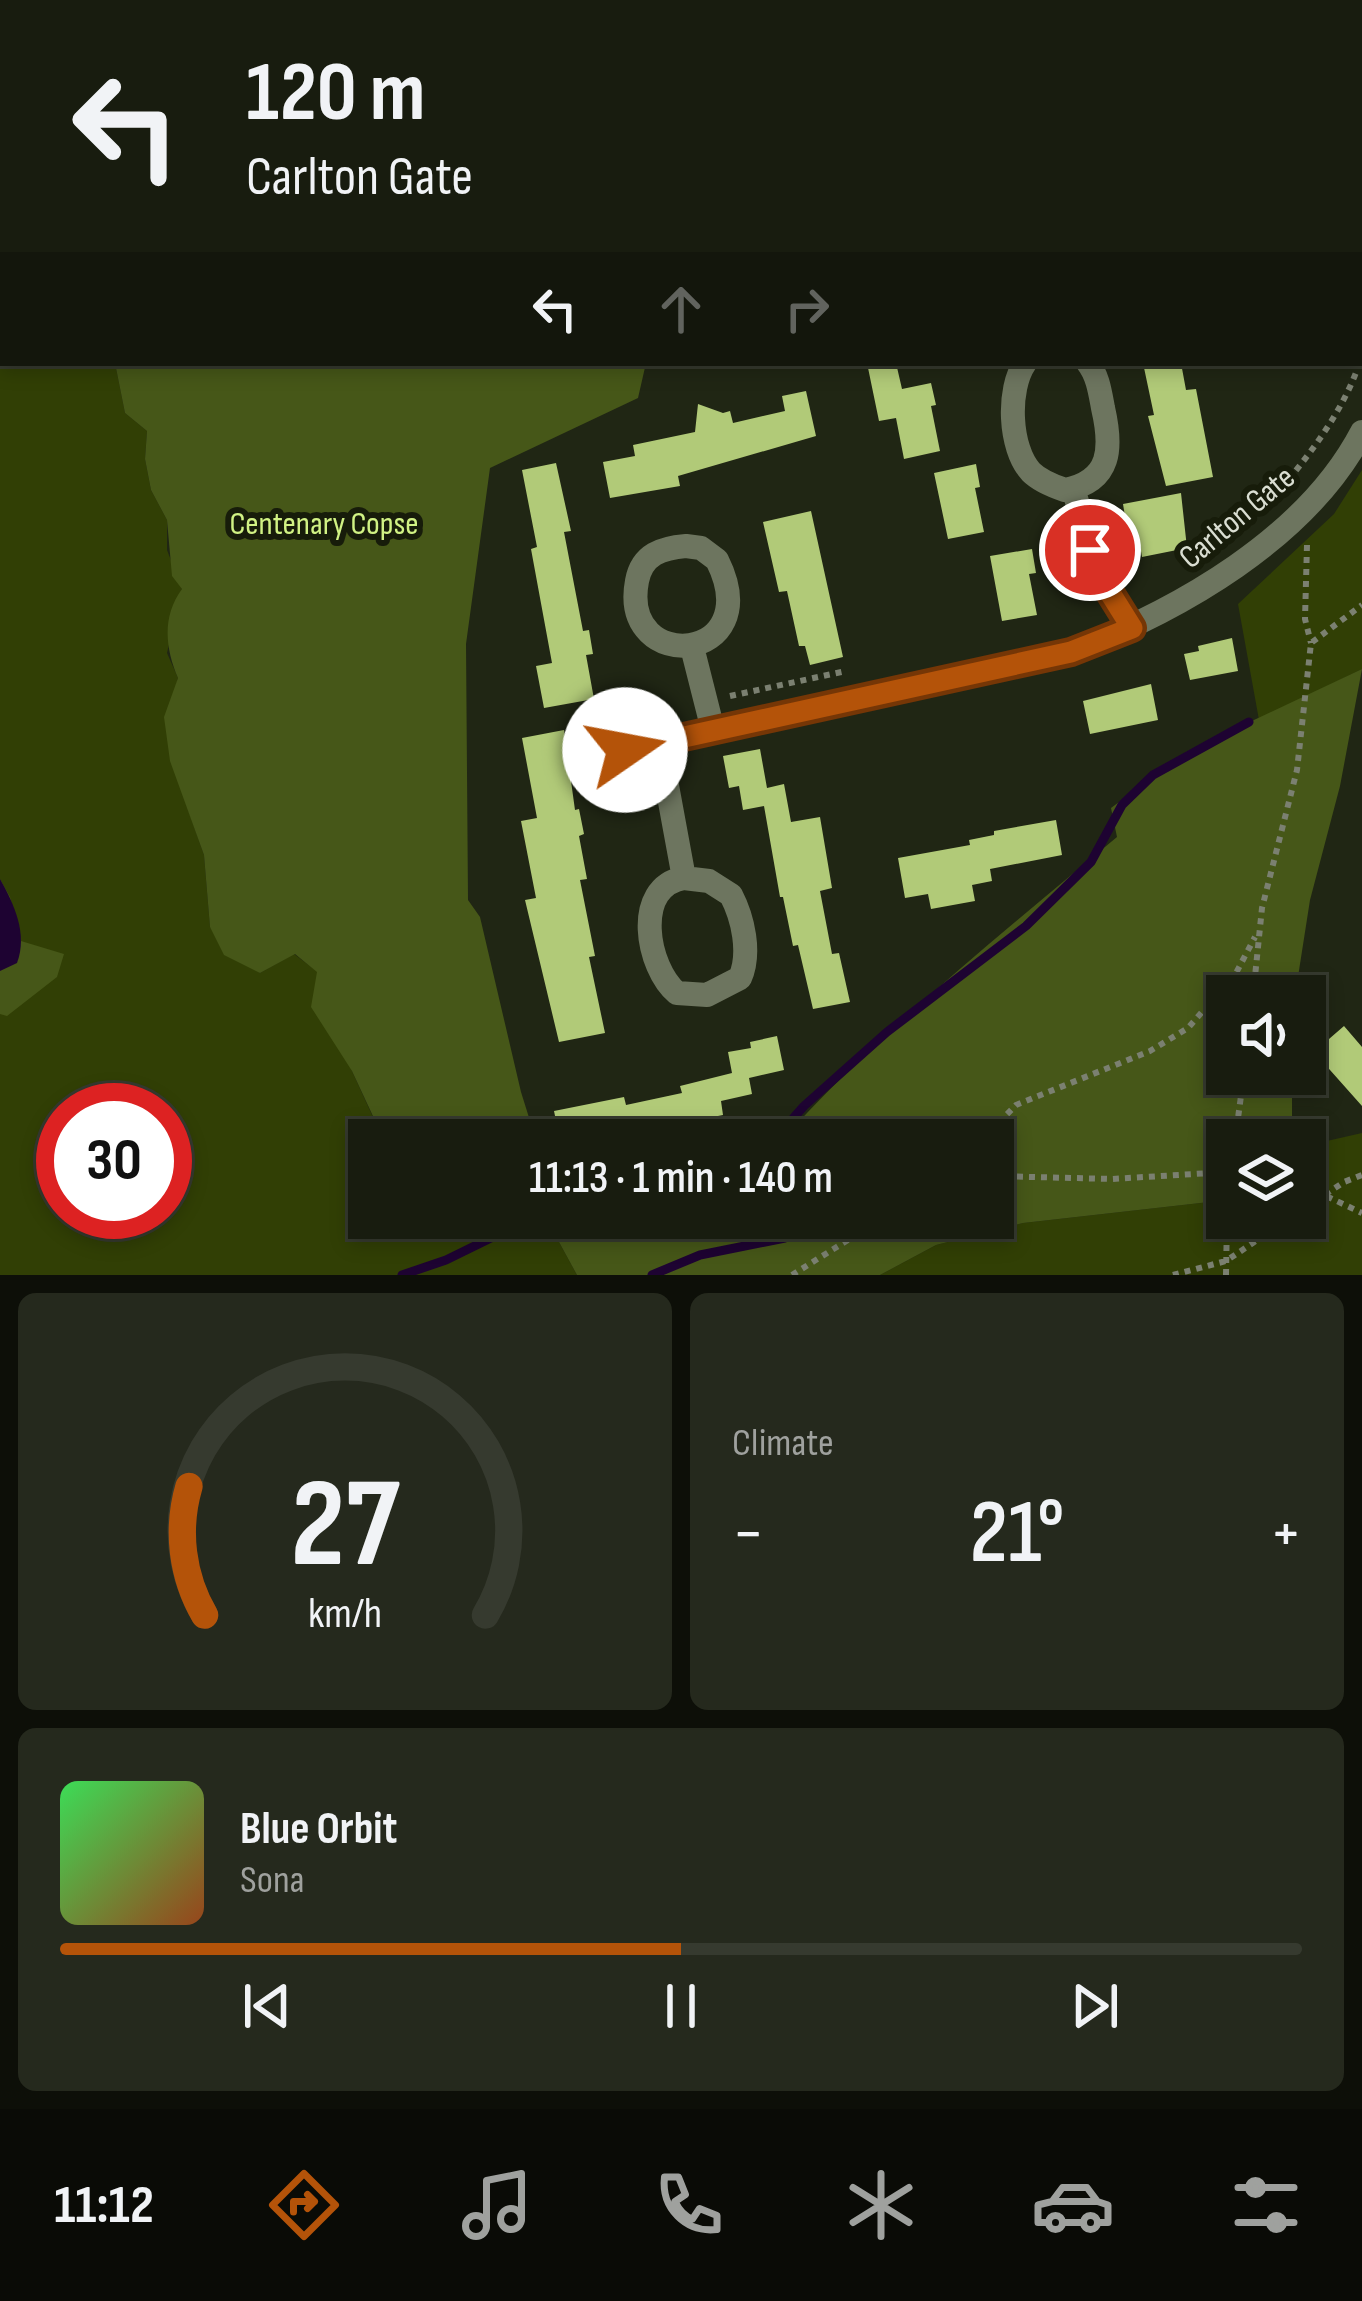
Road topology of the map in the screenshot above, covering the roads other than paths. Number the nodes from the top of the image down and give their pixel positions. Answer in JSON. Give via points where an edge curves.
{"nodes":[{"id":1,"x":1023,"y":366,"type":"edge"},
{"id":2,"x":1090,"y":366,"type":"edge"},
{"id":3,"x":1362,"y":431,"type":"edge"},
{"id":4,"x":1072,"y":489,"type":"junction"},
{"id":5,"x":1132,"y":628,"type":"junction"},
{"id":6,"x":692,"y":647,"type":"junction"},
{"id":7,"x":713,"y":730,"type":"junction"},
{"id":8,"x":658,"y":742,"type":"junction"},
{"id":9,"x":625,"y":750,"type":"dead end"},
{"id":10,"x":684,"y":878,"type":"junction"}],
"edges":[{"from":1,"to":4,"type":"street","via":[[1012,397],[1022,458],[1043,481]]},
{"from":2,"to":4,"type":"street","via":[[1110,446],[1094,476]]},
{"from":3,"to":5,"type":"street","name":"Carlton Gate","via":[[1291,520],[1207,586]]},
{"from":4,"to":5,"type":"street","via":[[1102,580]]},
{"from":5,"to":7,"type":"street","name":"Carlton Gate","via":[[1071,652]]},
{"from":6,"to":6,"type":"street","via":[[710,639],[727,615],[723,574],[701,548],[664,549],[641,569],[641,616],[653,638]]},
{"from":6,"to":7,"type":"street"},
{"from":7,"to":8,"type":"street","name":"Carlton Gate"},
{"from":8,"to":9,"type":"street","name":"Carlton Gate"},
{"from":8,"to":10,"type":"street"},
{"from":10,"to":10,"type":"street","via":[[709,880],[731,895],[742,932],[747,958],[740,978],[707,995],[677,993],[664,981],[649,917],[657,895]]}]}
